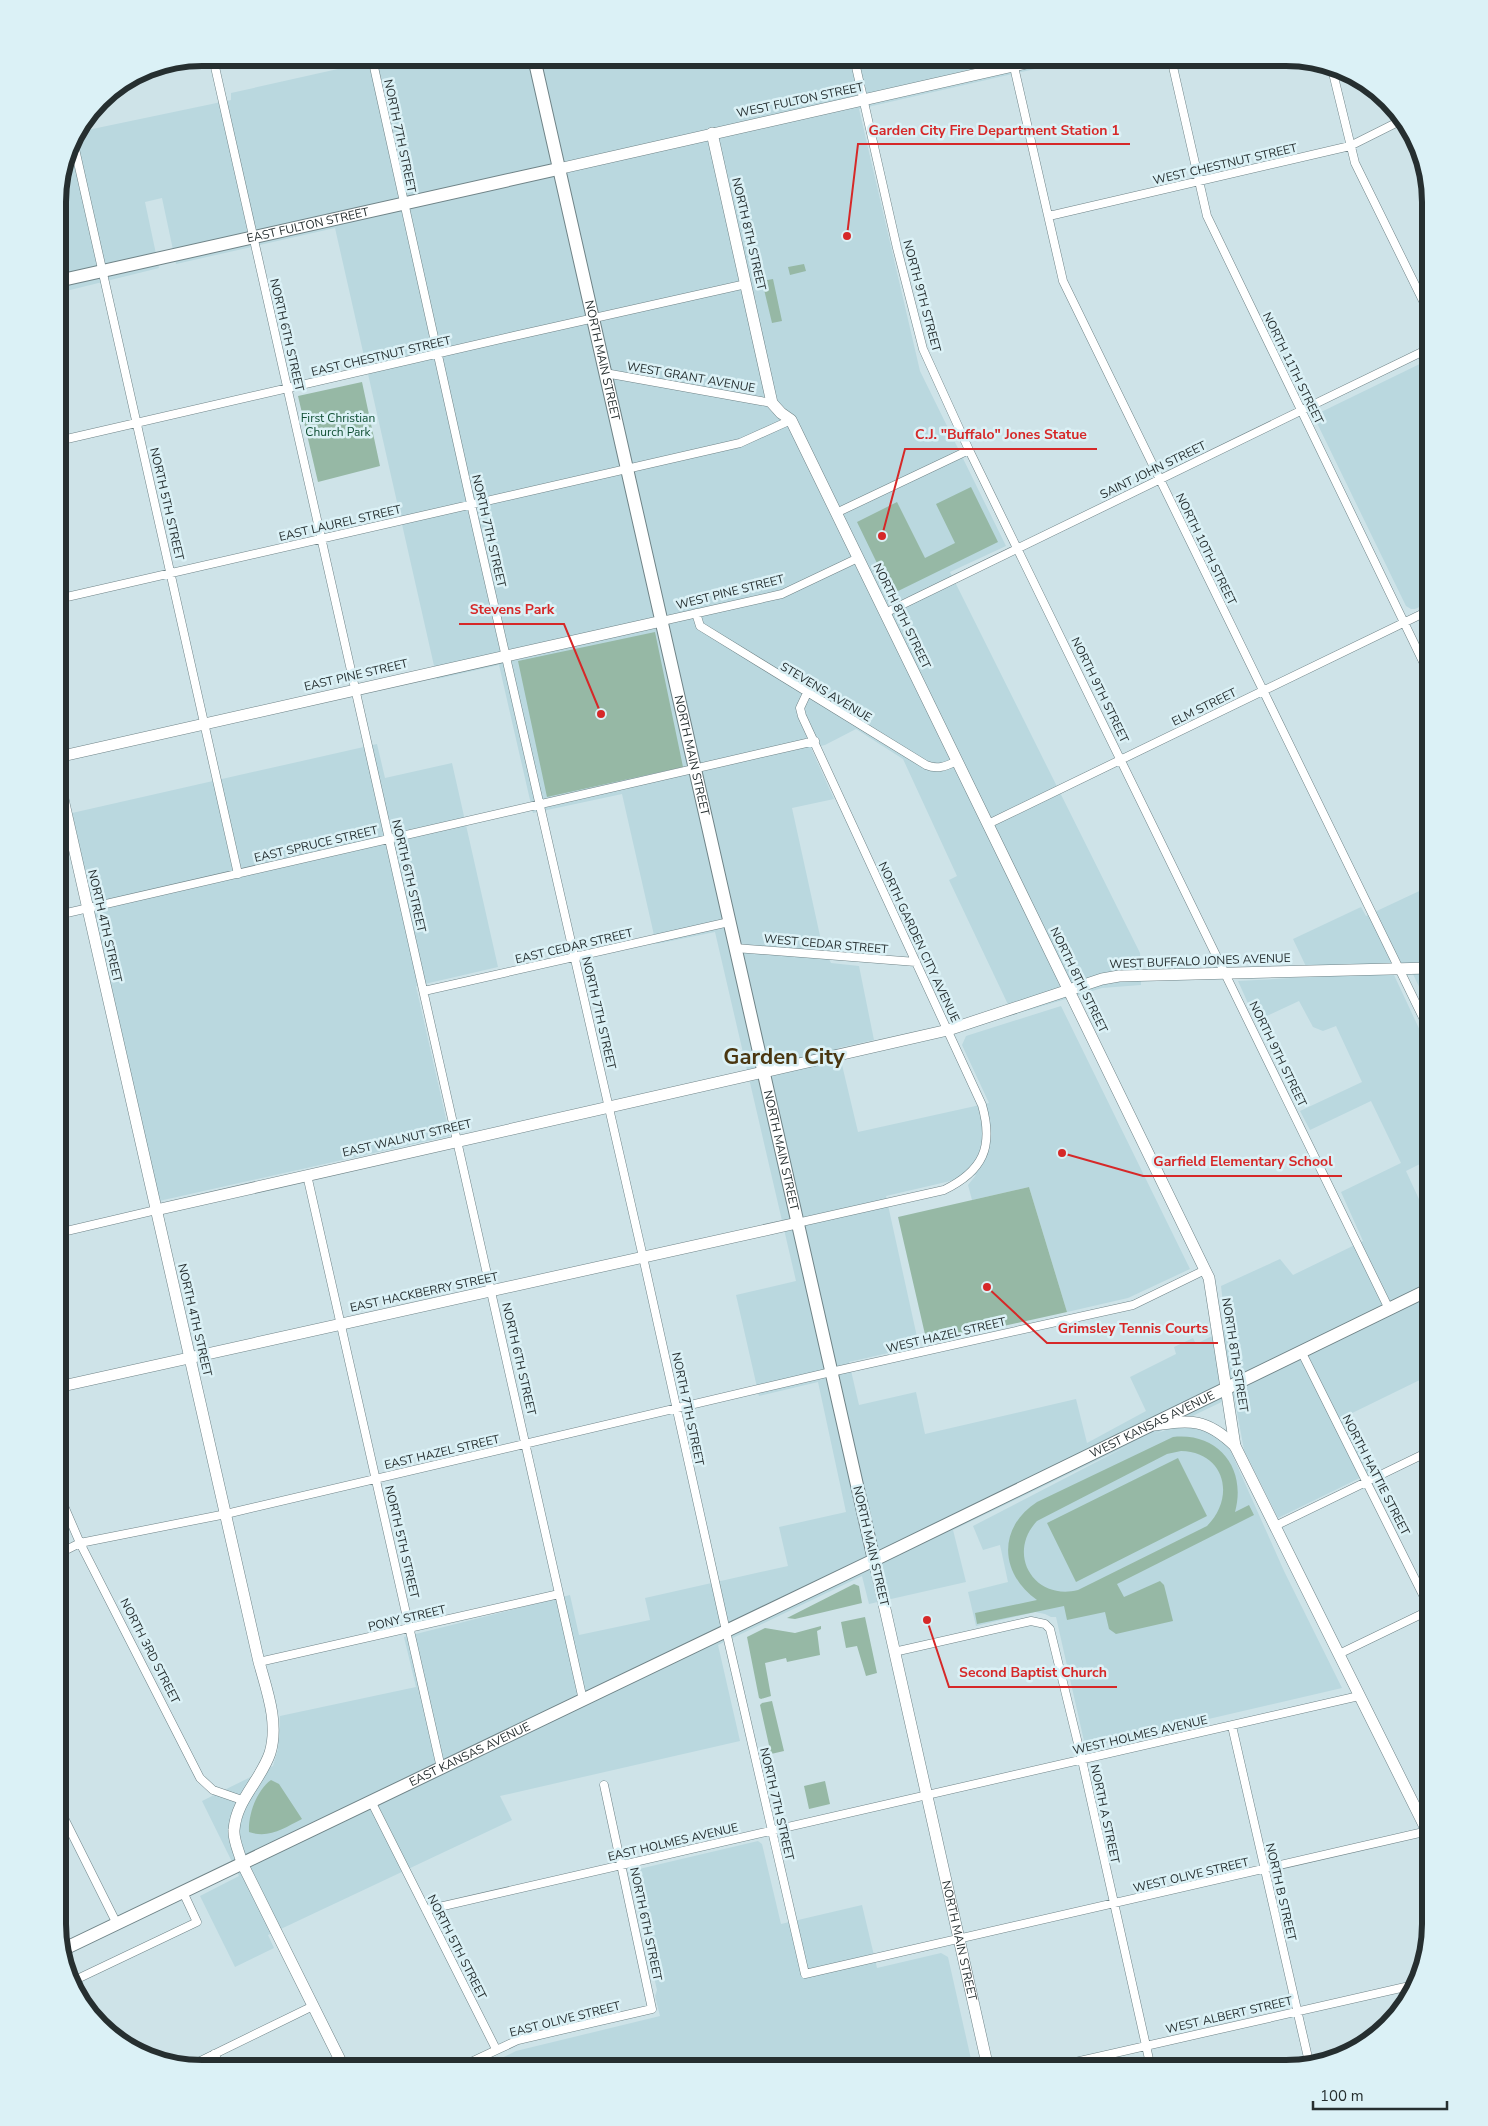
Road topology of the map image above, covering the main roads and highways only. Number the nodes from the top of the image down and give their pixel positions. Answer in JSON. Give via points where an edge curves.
{"nodes":[{"id":1,"x":536,"y":67,"type":"edge"},
{"id":2,"x":558,"y":169,"type":"junction"},
{"id":3,"x":67,"y":279,"type":"edge"},
{"id":4,"x":1422,"y":1293,"type":"edge"},
{"id":5,"x":874,"y":1560,"type":"junction"},
{"id":6,"x":68,"y":1947,"type":"edge"}],
"edges":[{"from":1,"to":2,"type":"main road","name":"NORTH MAIN STREET"},
{"from":2,"to":3,"type":"main road","name":"EAST FULTON STREET"},
{"from":2,"to":5,"type":"main road","name":"NORTH MAIN STREET"},
{"from":4,"to":5,"type":"main road","name":"WEST KANSAS AVENUE"},
{"from":5,"to":6,"type":"main road","name":"EAST KANSAS AVENUE"}]}
